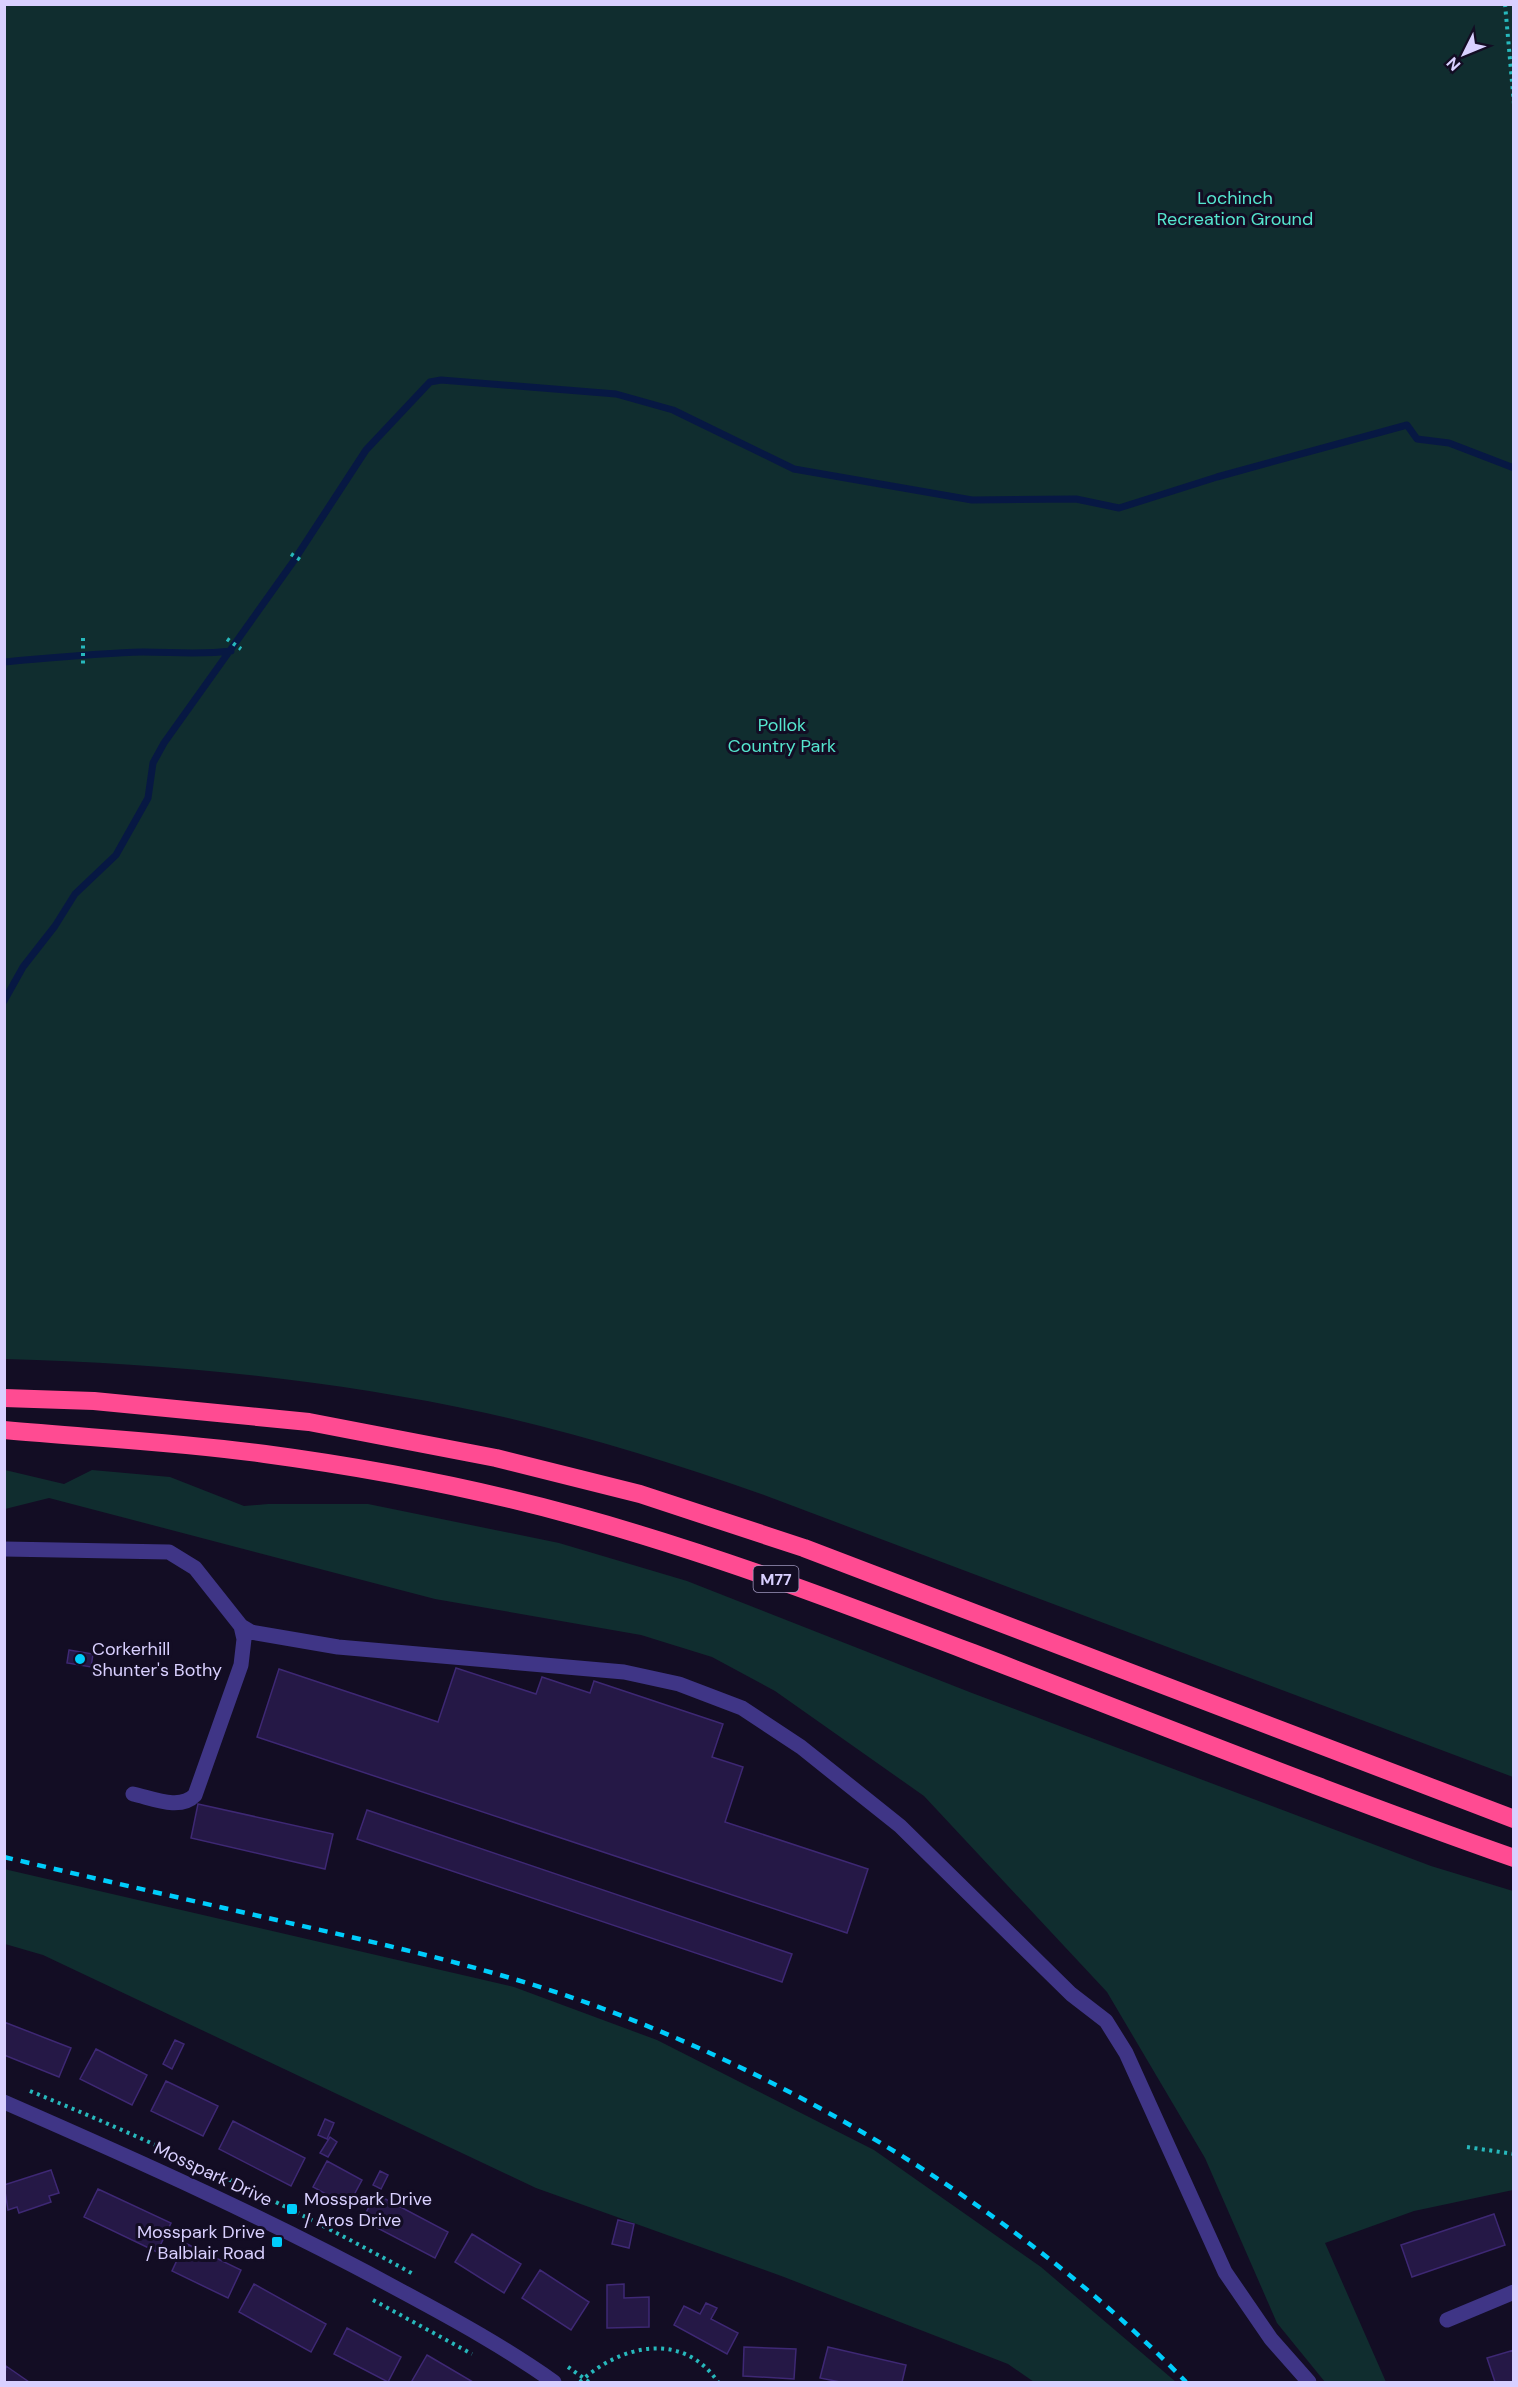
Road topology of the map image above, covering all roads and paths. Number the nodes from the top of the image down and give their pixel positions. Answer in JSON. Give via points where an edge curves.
{"nodes":[{"id":1,"x":1505,"y":4,"type":"edge"},
{"id":2,"x":1514,"y":104,"type":"edge"},
{"id":3,"x":291,"y":554,"type":"dead end"},
{"id":4,"x":302,"y":561,"type":"dead end"},
{"id":5,"x":83,"y":638,"type":"dead end"},
{"id":6,"x":227,"y":639,"type":"dead end"},
{"id":7,"x":241,"y":649,"type":"dead end"},
{"id":8,"x":83,"y":665,"type":"dead end"},
{"id":9,"x":4,"y":1398,"type":"edge"},
{"id":10,"x":4,"y":1430,"type":"edge"},
{"id":11,"x":4,"y":1549,"type":"edge"},
{"id":12,"x":241,"y":1626,"type":"junction"},
{"id":13,"x":134,"y":1794,"type":"dead end"},
{"id":14,"x":1514,"y":1819,"type":"edge"},
{"id":15,"x":1514,"y":1858,"type":"edge"},
{"id":16,"x":4,"y":2102,"type":"edge"},
{"id":17,"x":1467,"y":2147,"type":"dead end"},
{"id":18,"x":1514,"y":2154,"type":"edge"},
{"id":19,"x":1514,"y":2292,"type":"edge"},
{"id":20,"x":368,"y":2297,"type":"dead end"},
{"id":21,"x":1447,"y":2320,"type":"dead end"},
{"id":22,"x":477,"y":2357,"type":"dead end"},
{"id":23,"x":554,"y":2382,"type":"edge"},
{"id":24,"x":580,"y":2382,"type":"edge"},
{"id":25,"x":718,"y":2382,"type":"edge"},
{"id":26,"x":1309,"y":2382,"type":"edge"}],
"edges":[{"from":1,"to":2,"type":"path"},
{"from":3,"to":4,"type":"path"},
{"from":5,"to":8,"type":"path"},
{"from":6,"to":7,"type":"path"},
{"from":9,"to":14,"type":"highway","number":"M77","via":[[94,1401],[309,1422],[485,1455],[640,1494],[804,1548]]},
{"from":10,"to":15,"type":"highway","number":"M77","via":[[141,1440],[366,1469],[602,1523],[847,1605]]},
{"from":11,"to":12,"type":"street","via":[[169,1552],[195,1568]]},
{"from":12,"to":13,"type":"street","via":[[241,1665],[195,1795],[178,1803]]},
{"from":12,"to":26,"type":"street","via":[[251,1632],[338,1647],[598,1668],[651,1677],[742,1708],[801,1747],[900,1826],[1071,1994],[1106,2021],[1126,2053],[1225,2271],[1264,2330]]},
{"from":16,"to":23,"type":"street","name":"Mosspark Drive","via":[[169,2174],[330,2252],[512,2352]]},
{"from":17,"to":18,"type":"path"},
{"from":19,"to":21,"type":"street"},
{"from":20,"to":22,"type":"path"},
{"from":24,"to":25,"type":"path","via":[[595,2368],[629,2351],[654,2349],[678,2351],[699,2361]]}]}
